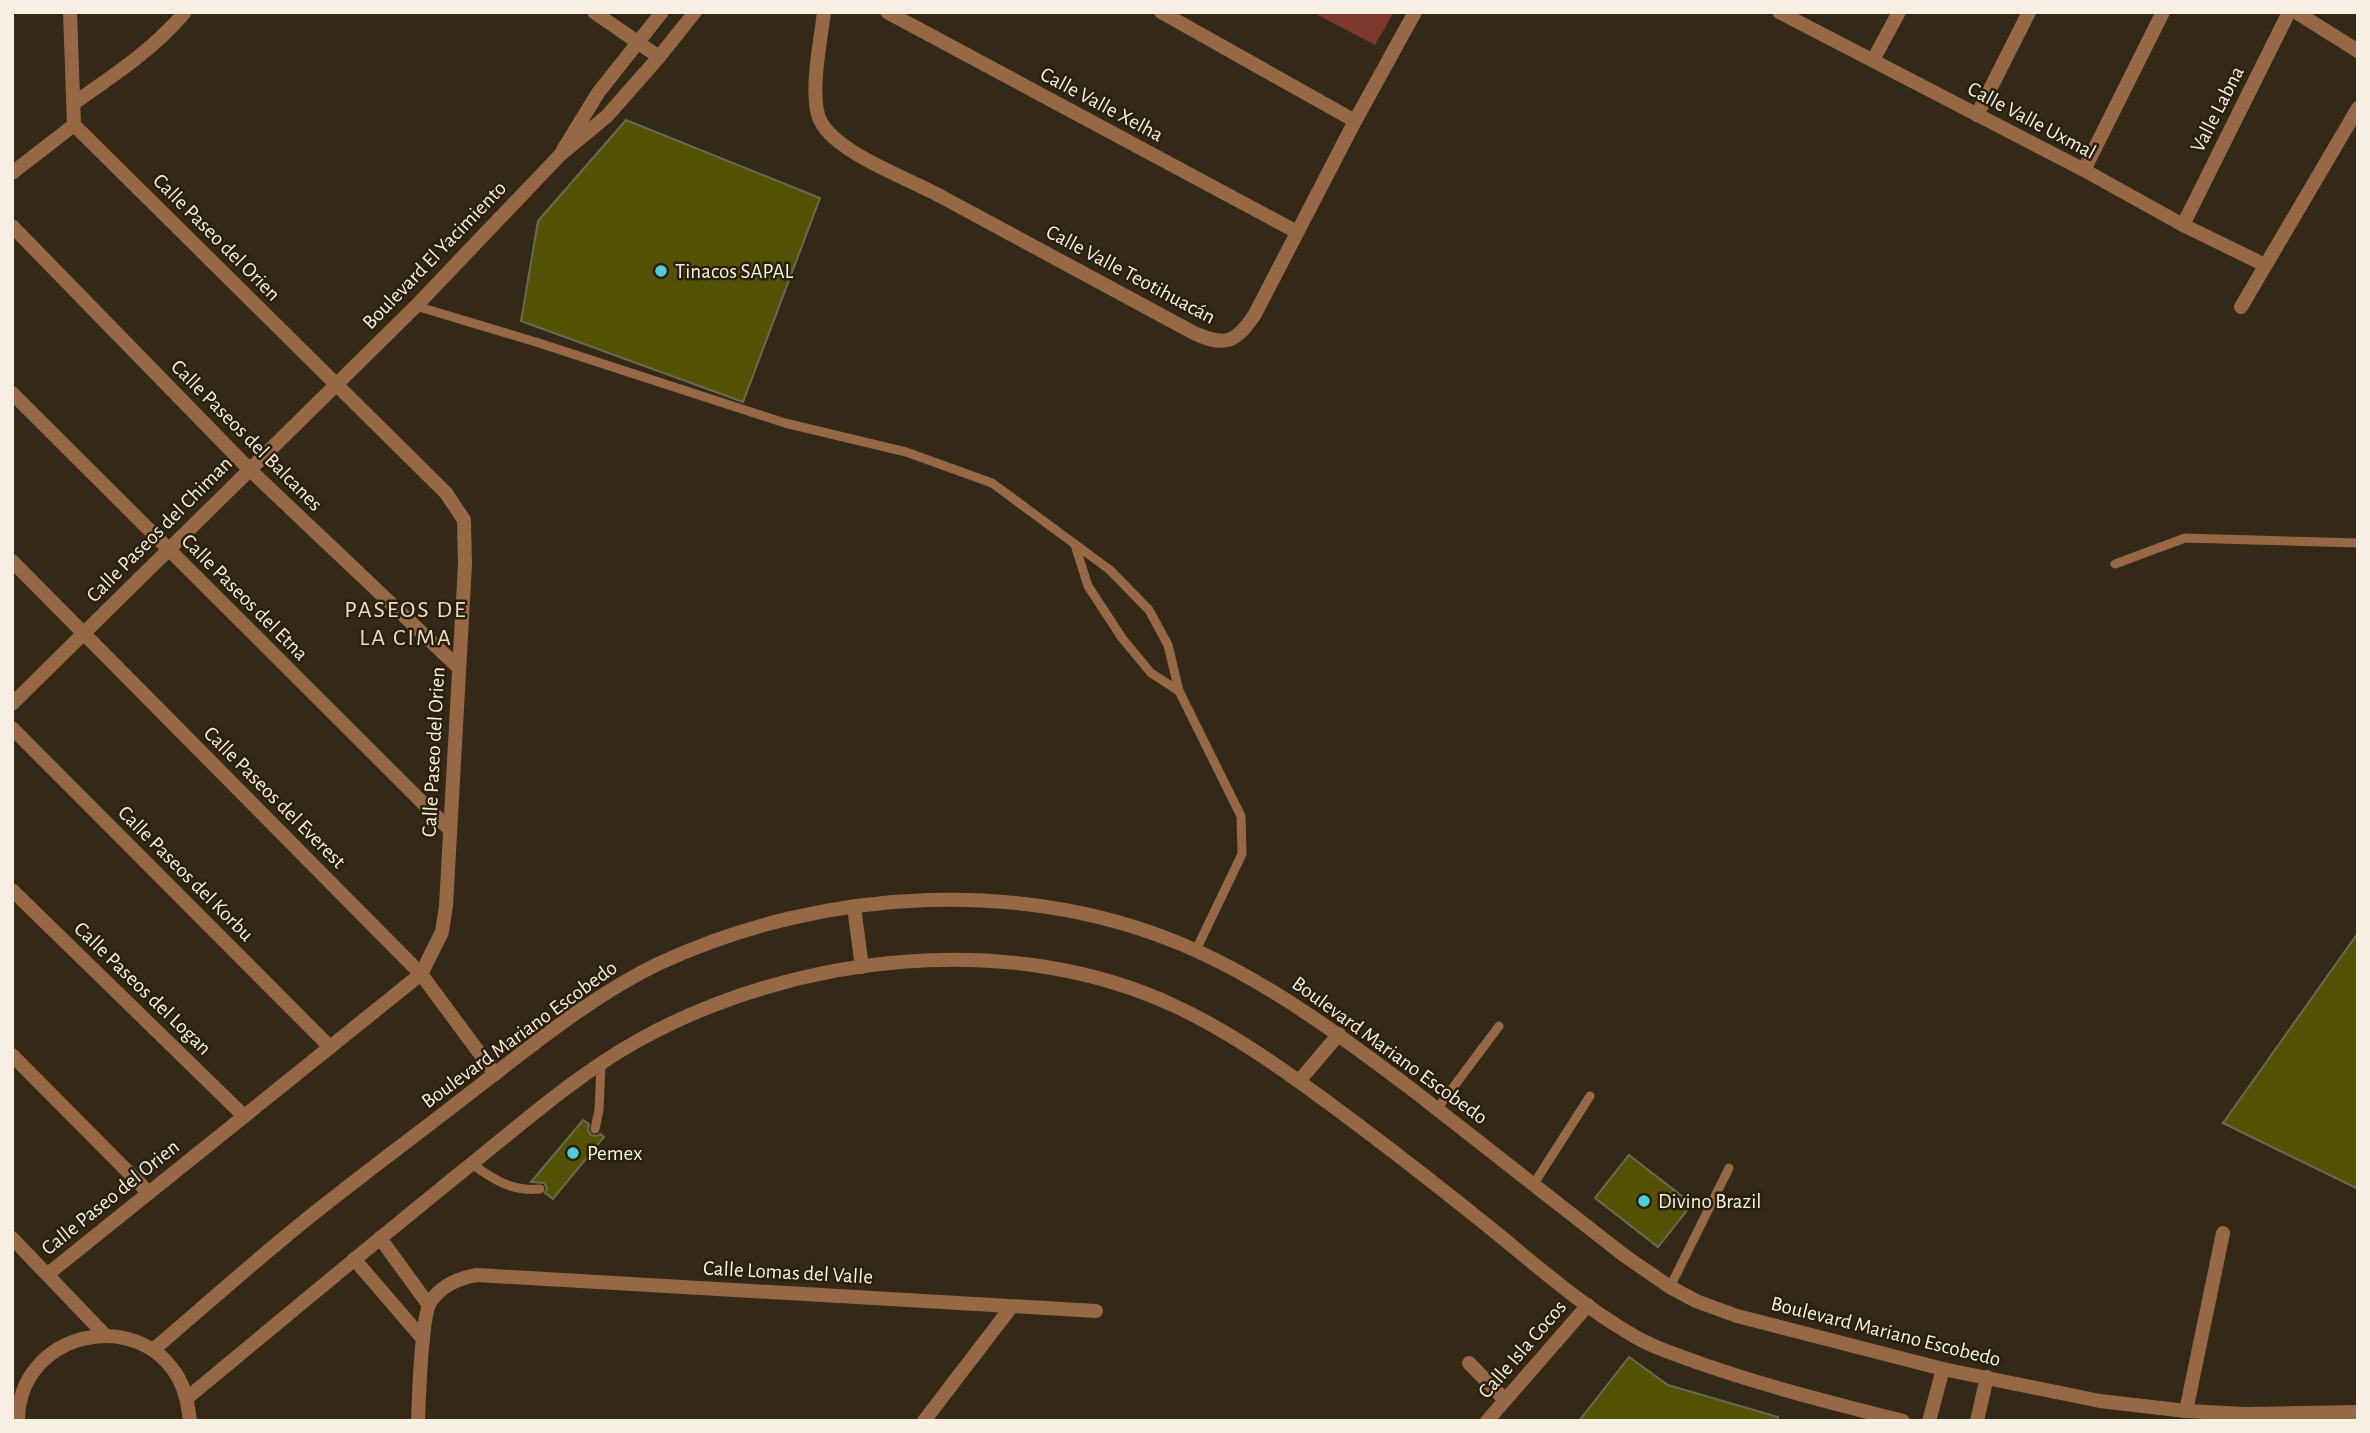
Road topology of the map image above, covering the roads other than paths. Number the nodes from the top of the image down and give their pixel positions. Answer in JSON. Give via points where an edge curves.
{"nodes":[{"id":1,"x":70,"y":12,"type":"edge"},
{"id":2,"x":186,"y":12,"type":"edge"},
{"id":3,"x":594,"y":12,"type":"edge"},
{"id":4,"x":662,"y":12,"type":"edge"},
{"id":5,"x":695,"y":12,"type":"edge"},
{"id":6,"x":824,"y":12,"type":"edge"},
{"id":7,"x":887,"y":12,"type":"edge"},
{"id":8,"x":1161,"y":12,"type":"edge"},
{"id":9,"x":1415,"y":12,"type":"edge"},
{"id":10,"x":1779,"y":12,"type":"edge"},
{"id":11,"x":1899,"y":12,"type":"edge"},
{"id":12,"x":2029,"y":12,"type":"edge"},
{"id":13,"x":2163,"y":12,"type":"edge"},
{"id":14,"x":2289,"y":12,"type":"edge"},
{"id":15,"x":2296,"y":12,"type":"edge"},
{"id":16,"x":638,"y":42,"type":"junction"},
{"id":17,"x":2358,"y":51,"type":"edge"},
{"id":18,"x":659,"y":57,"type":"junction"},
{"id":19,"x":1873,"y":60,"type":"junction"},
{"id":20,"x":74,"y":103,"type":"junction"},
{"id":21,"x":2358,"y":108,"type":"edge"},
{"id":22,"x":1977,"y":115,"type":"junction"},
{"id":23,"x":1355,"y":121,"type":"junction"},
{"id":24,"x":74,"y":125,"type":"junction"},
{"id":25,"x":561,"y":154,"type":"junction"},
{"id":26,"x":2084,"y":170,"type":"junction"},
{"id":27,"x":12,"y":173,"type":"edge"},
{"id":28,"x":2183,"y":225,"type":"junction"},
{"id":29,"x":12,"y":226,"type":"edge"},
{"id":30,"x":1297,"y":232,"type":"junction"},
{"id":31,"x":2264,"y":265,"type":"junction"},
{"id":32,"x":416,"y":306,"type":"junction"},
{"id":33,"x":2241,"y":307,"type":"dead end"},
{"id":34,"x":336,"y":385,"type":"junction"},
{"id":35,"x":12,"y":393,"type":"edge"},
{"id":36,"x":249,"y":469,"type":"junction"},
{"id":37,"x":2358,"y":542,"type":"edge"},
{"id":38,"x":1076,"y":545,"type":"junction"},
{"id":39,"x":169,"y":550,"type":"junction"},
{"id":40,"x":12,"y":561,"type":"edge"},
{"id":41,"x":2115,"y":564,"type":"dead end"},
{"id":42,"x":84,"y":634,"type":"junction"},
{"id":43,"x":458,"y":667,"type":"junction"},
{"id":44,"x":1179,"y":691,"type":"junction"},
{"id":45,"x":12,"y":704,"type":"edge"},
{"id":46,"x":12,"y":729,"type":"edge"},
{"id":47,"x":450,"y":831,"type":"junction"},
{"id":48,"x":12,"y":890,"type":"edge"},
{"id":49,"x":854,"y":907,"type":"junction"},
{"id":50,"x":1196,"y":950,"type":"junction"},
{"id":51,"x":862,"y":967,"type":"junction"},
{"id":52,"x":421,"y":974,"type":"junction"},
{"id":53,"x":1499,"y":1026,"type":"dead end"},
{"id":54,"x":1339,"y":1034,"type":"junction"},
{"id":55,"x":330,"y":1047,"type":"junction"},
{"id":56,"x":12,"y":1055,"type":"edge"},
{"id":57,"x":601,"y":1065,"type":"junction"},
{"id":58,"x":495,"y":1074,"type":"junction"},
{"id":59,"x":1299,"y":1081,"type":"junction"},
{"id":60,"x":1590,"y":1096,"type":"dead end"},
{"id":61,"x":1437,"y":1109,"type":"junction"},
{"id":62,"x":244,"y":1116,"type":"junction"},
{"id":63,"x":595,"y":1129,"type":"dead end"},
{"id":64,"x":472,"y":1164,"type":"junction"},
{"id":65,"x":1729,"y":1168,"type":"dead end"},
{"id":66,"x":1534,"y":1185,"type":"junction"},
{"id":67,"x":540,"y":1189,"type":"dead end"},
{"id":68,"x":149,"y":1192,"type":"junction"},
{"id":69,"x":2223,"y":1234,"type":"dead end"},
{"id":70,"x":12,"y":1238,"type":"edge"},
{"id":71,"x":380,"y":1238,"type":"junction"},
{"id":72,"x":354,"y":1259,"type":"junction"},
{"id":73,"x":48,"y":1274,"type":"junction"},
{"id":74,"x":1670,"y":1287,"type":"junction"},
{"id":75,"x":428,"y":1304,"type":"junction"},
{"id":76,"x":1588,"y":1305,"type":"junction"},
{"id":77,"x":1012,"y":1306,"type":"junction"},
{"id":78,"x":1096,"y":1311,"type":"dead end"},
{"id":79,"x":105,"y":1335,"type":"junction"},
{"id":80,"x":424,"y":1339,"type":"junction"},
{"id":81,"x":153,"y":1350,"type":"junction"},
{"id":82,"x":1469,"y":1363,"type":"dead end"},
{"id":83,"x":1943,"y":1369,"type":"junction"},
{"id":84,"x":1987,"y":1377,"type":"junction"},
{"id":85,"x":16,"y":1395,"type":"edge"},
{"id":86,"x":187,"y":1398,"type":"junction"},
{"id":87,"x":1504,"y":1399,"type":"junction"},
{"id":88,"x":2186,"y":1411,"type":"junction"},
{"id":89,"x":2358,"y":1412,"type":"edge"},
{"id":90,"x":18,"y":1421,"type":"edge"},
{"id":91,"x":190,"y":1421,"type":"edge"},
{"id":92,"x":418,"y":1421,"type":"edge"},
{"id":93,"x":924,"y":1421,"type":"edge"},
{"id":94,"x":1487,"y":1421,"type":"edge"},
{"id":95,"x":1903,"y":1421,"type":"edge"},
{"id":96,"x":1929,"y":1421,"type":"edge"},
{"id":97,"x":1977,"y":1421,"type":"edge"}],
"edges":[{"from":1,"to":20,"type":"street"},
{"from":2,"to":20,"type":"street","via":[[143,53]]},
{"from":3,"to":16,"type":"street"},
{"from":4,"to":16,"type":"street","name":"Boulevard El Yacimiento"},
{"from":5,"to":18,"type":"street","name":"Boulevard El Yacimiento"},
{"from":6,"to":30,"type":"street","name":"Calle Valle Teotihuacán","via":[[816,102],[820,121],[831,136],[1194,333],[1228,341],[1246,328]]},
{"from":7,"to":30,"type":"street","name":"Calle Valle Xelha"},
{"from":8,"to":23,"type":"street"},
{"from":9,"to":23,"type":"street","name":"Calle Valle Teotihuacán"},
{"from":10,"to":19,"type":"street","name":"Calle Valle Uxmal"},
{"from":11,"to":19,"type":"street"},
{"from":12,"to":22,"type":"street"},
{"from":13,"to":26,"type":"street"},
{"from":14,"to":28,"type":"street","name":"Valle Labna"},
{"from":15,"to":17,"type":"street"},
{"from":16,"to":18,"type":"street"},
{"from":16,"to":25,"type":"street","name":"Boulevard El Yacimiento","via":[[598,93]]},
{"from":18,"to":25,"type":"street","name":"Boulevard El Yacimiento","via":[[607,116]]},
{"from":19,"to":22,"type":"street","name":"Calle Valle Uxmal"},
{"from":20,"to":24,"type":"street"},
{"from":21,"to":31,"type":"street"},
{"from":22,"to":26,"type":"street","name":"Calle Valle Uxmal"},
{"from":23,"to":30,"type":"street","name":"Calle Valle Teotihuacán"},
{"from":24,"to":27,"type":"street"},
{"from":24,"to":34,"type":"street","name":"Calle Paseo del Orien"},
{"from":25,"to":32,"type":"street","name":"Boulevard El Yacimiento"},
{"from":26,"to":28,"type":"street","name":"Calle Valle Uxmal"},
{"from":28,"to":31,"type":"street","name":"Calle Valle Uxmal"},
{"from":29,"to":36,"type":"street","name":"Calle Paseos del Balcanes"},
{"from":31,"to":33,"type":"street"},
{"from":32,"to":34,"type":"street","name":"Boulevard El Yacimiento"},
{"from":32,"to":38,"type":"lane","via":[[785,423],[906,452],[992,483]]},
{"from":34,"to":36,"type":"street","name":"Calle Paseos del Chiman"},
{"from":34,"to":43,"type":"street","name":"Calle Paseo del Orien","via":[[446,493],[464,520],[466,564]]},
{"from":35,"to":39,"type":"street","name":"Calle Paseos del Etna"},
{"from":36,"to":39,"type":"street","name":"Calle Paseos del Chiman"},
{"from":36,"to":43,"type":"street","name":"Calle Paseos del Balcanes"},
{"from":37,"to":41,"type":"lane","via":[[2185,538]]},
{"from":38,"to":44,"type":"lane","via":[[1088,586],[1122,638],[1151,673]]},
{"from":38,"to":44,"type":"lane","via":[[1110,570],[1149,610],[1168,645]]},
{"from":39,"to":42,"type":"street","name":"Calle Paseos del Chiman"},
{"from":39,"to":47,"type":"street","name":"Calle Paseos del Etna"},
{"from":40,"to":42,"type":"street","name":"Calle Paseos del Everest"},
{"from":42,"to":45,"type":"street","name":"Calle Paseos del Chiman"},
{"from":42,"to":52,"type":"street","name":"Calle Paseos del Everest"},
{"from":43,"to":47,"type":"street","name":"Calle Paseo del Orien"},
{"from":44,"to":50,"type":"lane","via":[[1241,816],[1242,854]]},
{"from":46,"to":55,"type":"street","name":"Calle Paseos del Korbu"},
{"from":47,"to":52,"type":"street","name":"Calle Paseo del Orien","via":[[442,932]]},
{"from":48,"to":62,"type":"street","name":"Calle Paseos del Logan"},
{"from":49,"to":50,"type":"street","name":"Boulevard Mariano Escobedo","via":[[987,901],[1058,908],[1129,925]]},
{"from":49,"to":51,"type":"street"},
{"from":49,"to":58,"type":"street","name":"Boulevard Mariano Escobedo","via":[[739,933],[661,963],[607,992]]},
{"from":50,"to":54,"type":"street","name":"Boulevard Mariano Escobedo","via":[[1278,993]]},
{"from":51,"to":57,"type":"street","via":[[748,992],[691,1014]]},
{"from":51,"to":59,"type":"street","via":[[983,959],[1050,967],[1098,979],[1175,1006],[1242,1042]]},
{"from":52,"to":55,"type":"street","name":"Calle Paseo del Orien"},
{"from":52,"to":58,"type":"street","name":"Calle Paseos del Everest"},
{"from":53,"to":61,"type":"lane"},
{"from":54,"to":59,"type":"street"},
{"from":54,"to":61,"type":"street","name":"Boulevard Mariano Escobedo"},
{"from":55,"to":62,"type":"street","name":"Calle Paseo del Orien"},
{"from":56,"to":68,"type":"street"},
{"from":57,"to":63,"type":"lane"},
{"from":57,"to":64,"type":"street","via":[[547,1102]]},
{"from":58,"to":81,"type":"street","name":"Boulevard Mariano Escobedo","via":[[298,1226]]},
{"from":59,"to":76,"type":"street"},
{"from":60,"to":66,"type":"lane"},
{"from":61,"to":66,"type":"street","name":"Boulevard Mariano Escobedo"},
{"from":62,"to":68,"type":"street","name":"Calle Paseo del Orien"},
{"from":64,"to":67,"type":"lane","via":[[505,1185]]},
{"from":64,"to":71,"type":"street"},
{"from":65,"to":74,"type":"lane"},
{"from":66,"to":74,"type":"street","name":"Boulevard Mariano Escobedo"},
{"from":68,"to":73,"type":"street","name":"Calle Paseo del Orien"},
{"from":69,"to":88,"type":"street"},
{"from":70,"to":73,"type":"street"},
{"from":71,"to":72,"type":"street"},
{"from":71,"to":75,"type":"street"},
{"from":72,"to":80,"type":"street"},
{"from":72,"to":86,"type":"street"},
{"from":73,"to":79,"type":"street"},
{"from":74,"to":83,"type":"street","name":"Boulevard Mariano Escobedo","via":[[1737,1316]]},
{"from":75,"to":77,"type":"street","name":"Calle Lomas del Valle","via":[[458,1279],[477,1275]]},
{"from":75,"to":80,"type":"street"},
{"from":76,"to":87,"type":"street","name":"Calle Isla Cocos"},
{"from":76,"to":95,"type":"street","via":[[1630,1335],[1671,1353],[1777,1388]]},
{"from":77,"to":78,"type":"street","name":"Calle Lomas del Valle"},
{"from":77,"to":93,"type":"street"},
{"from":79,"to":81,"type":"street","via":[[130,1339]]},
{"from":79,"to":85,"type":"street","via":[[61,1346],[43,1360]]},
{"from":80,"to":92,"type":"street"},
{"from":81,"to":86,"type":"street","via":[[168,1363]]},
{"from":82,"to":87,"type":"street"},
{"from":83,"to":84,"type":"street","name":"Boulevard Mariano Escobedo"},
{"from":83,"to":96,"type":"street"},
{"from":84,"to":88,"type":"street","name":"Boulevard Mariano Escobedo","via":[[2099,1401]]},
{"from":84,"to":97,"type":"street"},
{"from":85,"to":90,"type":"street"},
{"from":86,"to":91,"type":"street"},
{"from":87,"to":94,"type":"street","name":"Calle Isla Cocos"},
{"from":88,"to":89,"type":"street","name":"Boulevard Mariano Escobedo"}]}
